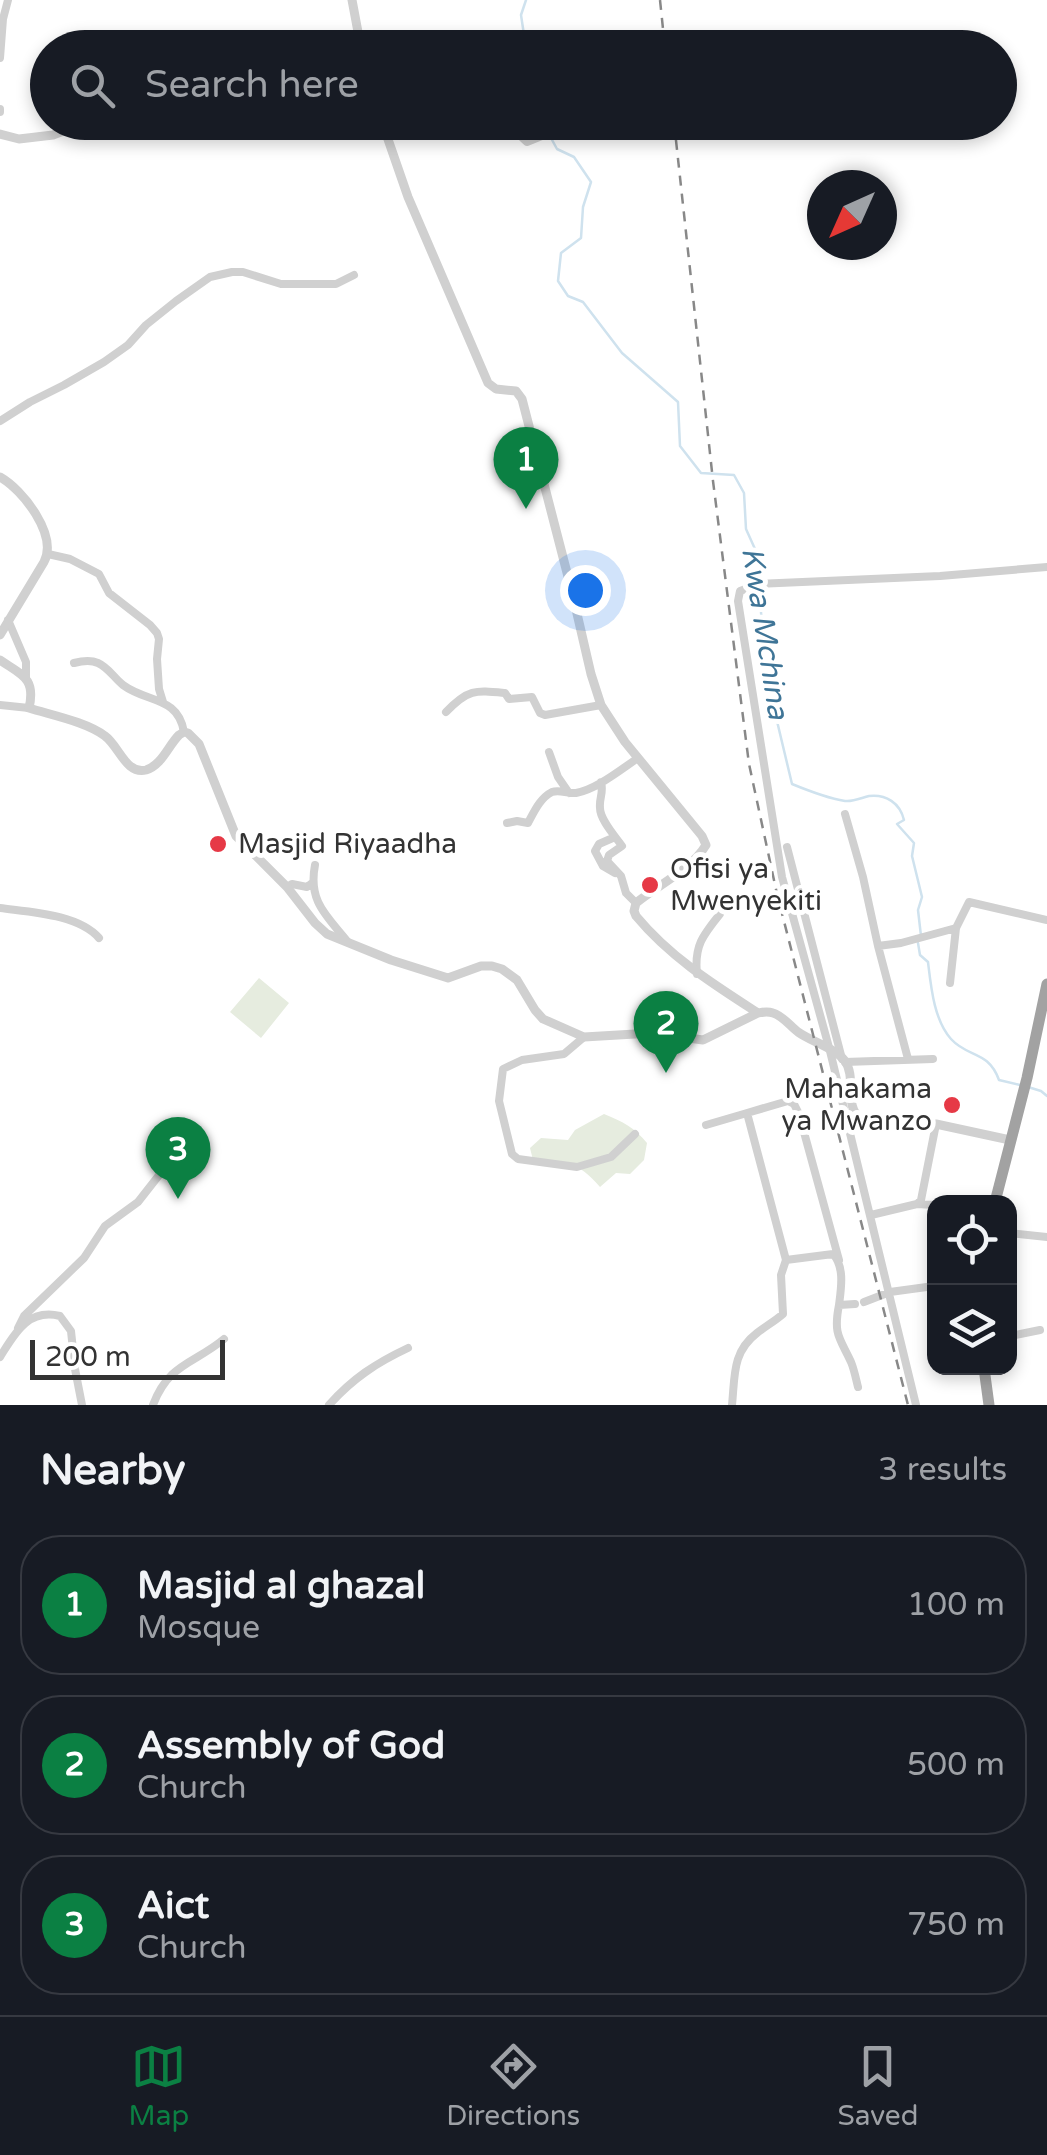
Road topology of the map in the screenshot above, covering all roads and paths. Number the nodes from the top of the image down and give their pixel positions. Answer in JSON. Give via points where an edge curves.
{"nodes":[{"id":1,"x":8,"y":0,"type":"edge"},
{"id":2,"x":352,"y":0,"type":"edge"},
{"id":3,"x":358,"y":30,"type":"edge"},
{"id":4,"x":0,"y":58,"type":"edge"},
{"id":5,"x":0,"y":134,"type":"edge"},
{"id":6,"x":30,"y":138,"type":"edge"},
{"id":7,"x":388,"y":140,"type":"edge"},
{"id":8,"x":354,"y":275,"type":"dead end"},
{"id":9,"x":0,"y":421,"type":"edge"},
{"id":10,"x":0,"y":477,"type":"edge"},
{"id":11,"x":48,"y":554,"type":"junction"},
{"id":12,"x":1047,"y":567,"type":"edge"},
{"id":13,"x":8,"y":620,"type":"junction"},
{"id":14,"x":0,"y":635,"type":"edge"},
{"id":15,"x":0,"y":660,"type":"edge"},
{"id":16,"x":74,"y":662,"type":"dead end"},
{"id":17,"x":26,"y":677,"type":"junction"},
{"id":18,"x":163,"y":702,"type":"junction"},
{"id":19,"x":601,"y":704,"type":"junction"},
{"id":20,"x":0,"y":705,"type":"edge"},
{"id":21,"x":29,"y":708,"type":"junction"},
{"id":22,"x":446,"y":712,"type":"dead end"},
{"id":23,"x":184,"y":732,"type":"junction"},
{"id":24,"x":549,"y":752,"type":"dead end"},
{"id":25,"x":638,"y":758,"type":"junction"},
{"id":26,"x":601,"y":782,"type":"junction"},
{"id":27,"x":569,"y":793,"type":"junction"},
{"id":28,"x":845,"y":814,"type":"dead end"},
{"id":29,"x":507,"y":823,"type":"dead end"},
{"id":30,"x":616,"y":837,"type":"junction"},
{"id":31,"x":788,"y":848,"type":"dead end"},
{"id":32,"x":315,"y":865,"type":"dead end"},
{"id":33,"x":622,"y":879,"type":"junction"},
{"id":34,"x":312,"y":883,"type":"junction"},
{"id":35,"x":287,"y":887,"type":"junction"},
{"id":36,"x":636,"y":904,"type":"junction"},
{"id":37,"x":0,"y":908,"type":"edge"},
{"id":38,"x":720,"y":914,"type":"dead end"},
{"id":39,"x":1047,"y":920,"type":"edge"},
{"id":40,"x":956,"y":928,"type":"junction"},
{"id":41,"x":99,"y":938,"type":"dead end"},
{"id":42,"x":350,"y":944,"type":"junction"},
{"id":43,"x":878,"y":946,"type":"junction"},
{"id":44,"x":697,"y":974,"type":"junction"},
{"id":45,"x":950,"y":983,"type":"dead end"},
{"id":46,"x":1047,"y":984,"type":"edge"},
{"id":47,"x":758,"y":1013,"type":"junction"},
{"id":48,"x":584,"y":1037,"type":"junction"},
{"id":49,"x":830,"y":1051,"type":"junction"},
{"id":50,"x":933,"y":1059,"type":"dead end"},
{"id":51,"x":844,"y":1060,"type":"junction"},
{"id":52,"x":908,"y":1060,"type":"junction"},
{"id":53,"x":748,"y":1113,"type":"junction"},
{"id":54,"x":936,"y":1124,"type":"junction"},
{"id":55,"x":706,"y":1125,"type":"dead end"},
{"id":56,"x":196,"y":1128,"type":"dead end"},
{"id":57,"x":636,"y":1134,"type":"dead end"},
{"id":58,"x":1010,"y":1140,"type":"junction"},
{"id":59,"x":997,"y":1195,"type":"edge"},
{"id":60,"x":917,"y":1204,"type":"junction"},
{"id":61,"x":927,"y":1205,"type":"edge"},
{"id":62,"x":871,"y":1215,"type":"junction"},
{"id":63,"x":1017,"y":1234,"type":"edge"},
{"id":64,"x":1047,"y":1236,"type":"edge"},
{"id":65,"x":786,"y":1260,"type":"junction"},
{"id":66,"x":839,"y":1260,"type":"junction"},
{"id":67,"x":927,"y":1287,"type":"edge"},
{"id":68,"x":890,"y":1292,"type":"junction"},
{"id":69,"x":48,"y":1295,"type":"junction"},
{"id":70,"x":839,"y":1306,"type":"junction"},
{"id":71,"x":60,"y":1316,"type":"junction"},
{"id":72,"x":18,"y":1328,"type":"junction"},
{"id":73,"x":1040,"y":1330,"type":"dead end"},
{"id":74,"x":1017,"y":1335,"type":"edge"},
{"id":75,"x":224,"y":1339,"type":"dead end"},
{"id":76,"x":408,"y":1348,"type":"dead end"},
{"id":77,"x":0,"y":1358,"type":"edge"},
{"id":78,"x":985,"y":1375,"type":"edge"},
{"id":79,"x":858,"y":1387,"type":"dead end"},
{"id":80,"x":82,"y":1405,"type":"edge"},
{"id":81,"x":154,"y":1405,"type":"edge"},
{"id":82,"x":328,"y":1405,"type":"edge"},
{"id":83,"x":732,"y":1405,"type":"edge"},
{"id":84,"x":916,"y":1405,"type":"edge"},
{"id":85,"x":988,"y":1405,"type":"edge"}],
"edges":[{"from":1,"to":4,"type":"street"},
{"from":2,"to":3,"type":"street"},
{"from":5,"to":6,"type":"street"},
{"from":7,"to":19,"type":"street","via":[[488,382],[496,390],[516,391],[522,400]]},
{"from":8,"to":9,"type":"street","via":[[336,284],[281,284],[243,272],[210,277],[128,346]]},
{"from":10,"to":11,"type":"street","via":[[41,523]]},
{"from":11,"to":13,"type":"street"},
{"from":11,"to":18,"type":"street","via":[[98,574],[109,593],[154,629]]},
{"from":12,"to":49,"type":"street","via":[[759,584],[740,591],[775,842]]},
{"from":13,"to":14,"type":"street"},
{"from":13,"to":17,"type":"street"},
{"from":15,"to":17,"type":"street"},
{"from":16,"to":18,"type":"street","via":[[96,662],[141,696]]},
{"from":17,"to":21,"type":"street"},
{"from":18,"to":23,"type":"street","via":[[176,711]]},
{"from":19,"to":22,"type":"street","via":[[545,715],[532,697],[509,699],[480,690]]},
{"from":19,"to":25,"type":"street"},
{"from":20,"to":21,"type":"street"},
{"from":21,"to":23,"type":"street","via":[[100,732],[136,770],[155,765]]},
{"from":23,"to":35,"type":"street","via":[[199,744],[236,836]]},
{"from":24,"to":27,"type":"street"},
{"from":25,"to":26,"type":"street"},
{"from":25,"to":36,"type":"street","via":[[706,845]]},
{"from":26,"to":27,"type":"street"},
{"from":26,"to":30,"type":"street","via":[[600,809]]},
{"from":27,"to":29,"type":"street","via":[[548,794],[528,823]]},
{"from":28,"to":43,"type":"street"},
{"from":30,"to":33,"type":"street","via":[[621,849],[607,859]]},
{"from":30,"to":33,"type":"street","via":[[595,851]]},
{"from":31,"to":51,"type":"street"},
{"from":32,"to":34,"type":"street"},
{"from":33,"to":36,"type":"street"},
{"from":34,"to":35,"type":"street"},
{"from":34,"to":42,"type":"street","via":[[321,908]]},
{"from":35,"to":42,"type":"street","via":[[321,930]]},
{"from":36,"to":44,"type":"street","via":[[640,922]]},
{"from":37,"to":41,"type":"street","via":[[53,915]]},
{"from":38,"to":44,"type":"street","via":[[700,942]]},
{"from":39,"to":40,"type":"street","via":[[969,902]]},
{"from":40,"to":43,"type":"street"},
{"from":40,"to":45,"type":"street"},
{"from":42,"to":48,"type":"street","via":[[448,978],[481,966],[502,969],[543,1019]]},
{"from":43,"to":52,"type":"street"},
{"from":44,"to":47,"type":"street"},
{"from":46,"to":58,"type":"highway"},
{"from":47,"to":48,"type":"street","via":[[699,1040],[652,1033]]},
{"from":47,"to":49,"type":"street","via":[[772,1012]]},
{"from":48,"to":57,"type":"street","via":[[564,1054],[502,1070],[499,1101],[512,1154],[577,1167],[611,1157]]},
{"from":49,"to":51,"type":"street"},
{"from":49,"to":62,"type":"street"},
{"from":50,"to":52,"type":"street"},
{"from":51,"to":52,"type":"street"},
{"from":51,"to":54,"type":"street","via":[[852,1108],[861,1120]]},
{"from":53,"to":55,"type":"street"},
{"from":53,"to":65,"type":"street"},
{"from":53,"to":66,"type":"street","via":[[794,1104]]},
{"from":54,"to":58,"type":"street"},
{"from":54,"to":60,"type":"street"},
{"from":56,"to":69,"type":"street","via":[[138,1202],[105,1226]]},
{"from":58,"to":59,"type":"highway"},
{"from":60,"to":61,"type":"street"},
{"from":60,"to":62,"type":"street"},
{"from":62,"to":68,"type":"street"},
{"from":63,"to":64,"type":"street"},
{"from":65,"to":66,"type":"street","via":[[834,1254]]},
{"from":65,"to":83,"type":"street","via":[[780,1275],[783,1314],[740,1350]]},
{"from":66,"to":70,"type":"street"},
{"from":67,"to":68,"type":"street"},
{"from":68,"to":70,"type":"street"},
{"from":68,"to":84,"type":"street"},
{"from":69,"to":71,"type":"street"},
{"from":69,"to":72,"type":"street"},
{"from":70,"to":79,"type":"street","via":[[836,1328]]},
{"from":71,"to":72,"type":"street"},
{"from":71,"to":80,"type":"street","via":[[71,1330]]},
{"from":72,"to":77,"type":"street"},
{"from":73,"to":74,"type":"street"},
{"from":75,"to":81,"type":"street","via":[[170,1374]]},
{"from":76,"to":82,"type":"street","via":[[358,1376]]},
{"from":78,"to":85,"type":"highway"}]}
